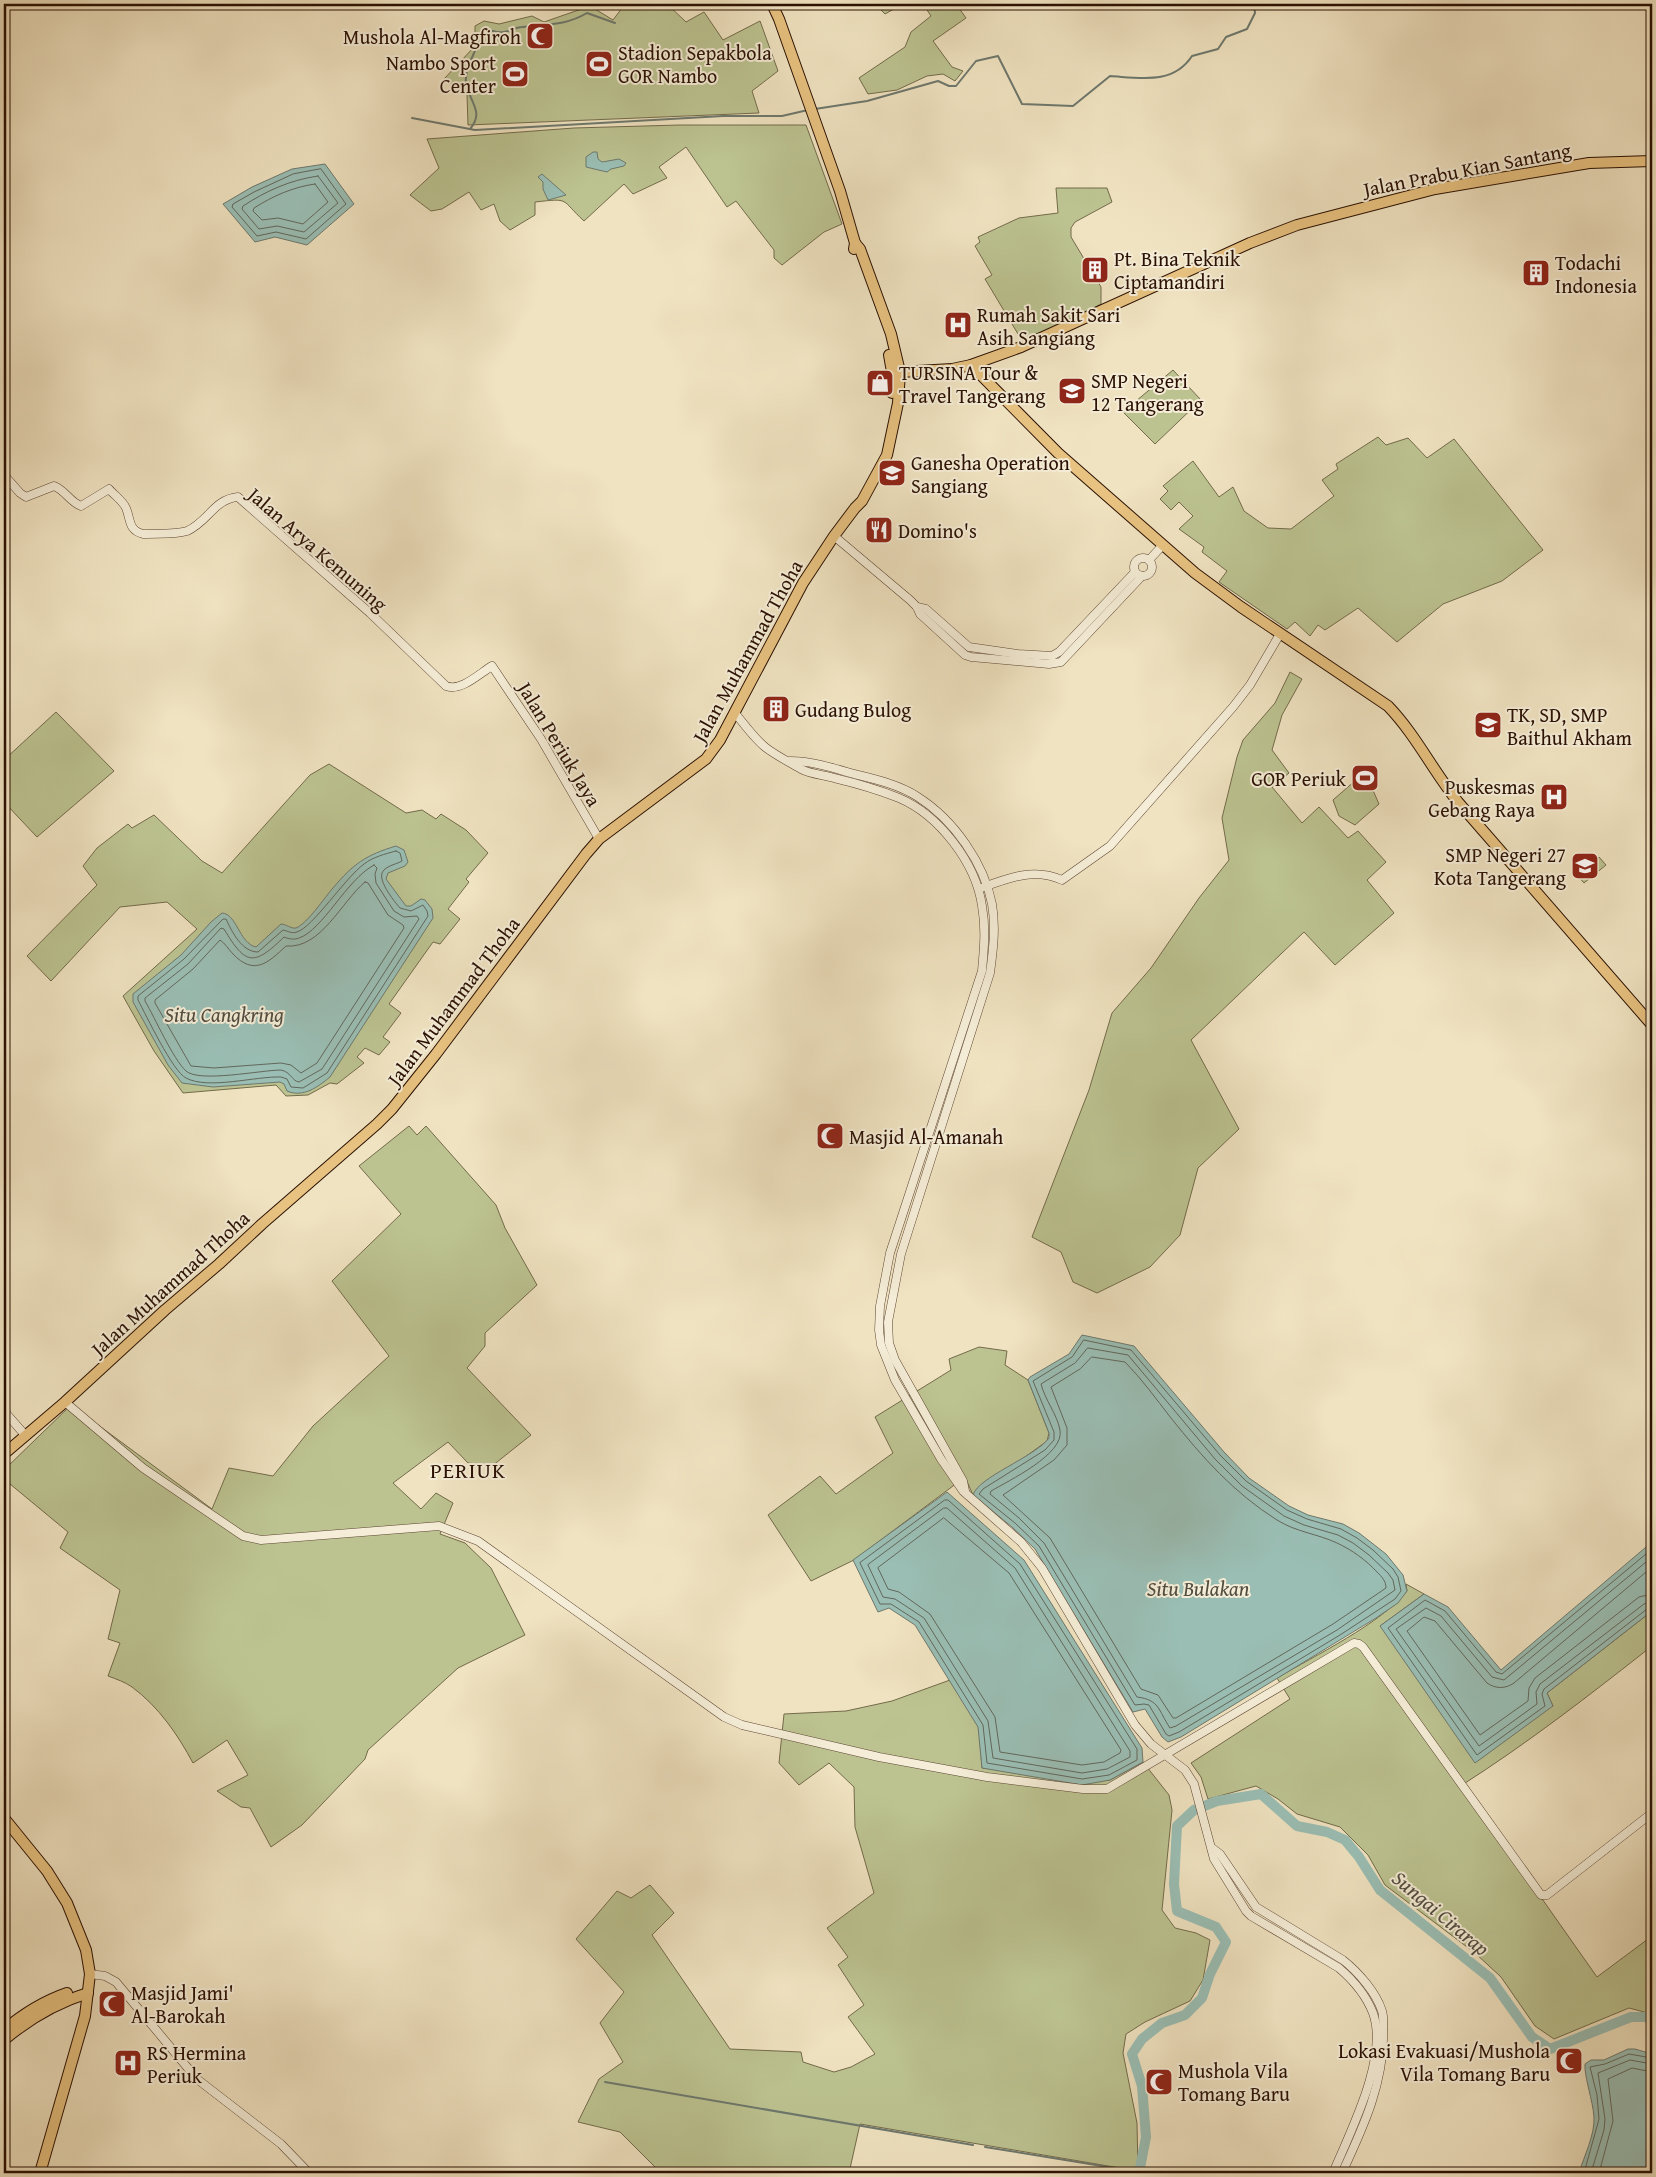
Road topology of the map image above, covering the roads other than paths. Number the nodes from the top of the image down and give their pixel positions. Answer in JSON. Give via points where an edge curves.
{"nodes":[{"id":1,"x":772,"y":4,"type":"edge"},
{"id":2,"x":1652,"y":161,"type":"edge"},
{"id":3,"x":888,"y":335,"type":"junction"},
{"id":4,"x":971,"y":365,"type":"junction"},
{"id":5,"x":900,"y":372,"type":"junction"},
{"id":6,"x":895,"y":402,"type":"junction"},
{"id":7,"x":4,"y":475,"type":"edge"},
{"id":8,"x":834,"y":536,"type":"junction"},
{"id":9,"x":1162,"y":545,"type":"junction"},
{"id":10,"x":1149,"y":560,"type":"junction"},
{"id":11,"x":1139,"y":574,"type":"junction"},
{"id":12,"x":1280,"y":634,"type":"junction"},
{"id":13,"x":492,"y":666,"type":"joint"},
{"id":14,"x":735,"y":713,"type":"junction"},
{"id":15,"x":790,"y":761,"type":"junction"},
{"id":16,"x":599,"y":839,"type":"junction"},
{"id":17,"x":988,"y":886,"type":"junction"},
{"id":18,"x":978,"y":889,"type":"junction"},
{"id":19,"x":1652,"y":1025,"type":"edge"},
{"id":20,"x":885,"y":1344,"type":"junction"},
{"id":21,"x":65,"y":1402,"type":"junction"},
{"id":22,"x":4,"y":1412,"type":"edge"},
{"id":23,"x":25,"y":1435,"type":"junction"},
{"id":24,"x":4,"y":1454,"type":"edge"},
{"id":25,"x":1164,"y":1755,"type":"junction"},
{"id":26,"x":1652,"y":1813,"type":"edge"},
{"id":27,"x":4,"y":1818,"type":"edge"},
{"id":28,"x":1212,"y":1848,"type":"junction"},
{"id":29,"x":90,"y":1974,"type":"junction"},
{"id":30,"x":88,"y":1989,"type":"junction"},
{"id":31,"x":25,"y":2018,"type":"junction"},
{"id":32,"x":4,"y":2030,"type":"edge"},
{"id":33,"x":4,"y":2040,"type":"edge"},
{"id":34,"x":40,"y":2173,"type":"edge"},
{"id":35,"x":309,"y":2173,"type":"edge"},
{"id":36,"x":1333,"y":2173,"type":"edge"},
{"id":37,"x":1342,"y":2173,"type":"edge"}],
"edges":[{"from":1,"to":3,"type":"main road","name":"Jalan Muhammad Thoha","via":[[811,107],[855,243],[854,250]]},
{"from":2,"to":4,"type":"main road","name":"Jalan Prabu Kian Santang","via":[[1589,163],[1435,189],[1297,225],[1250,243],[1021,347]]},
{"from":3,"to":5,"type":"main road","name":"Jalan Muhammad Thoha"},
{"from":3,"to":6,"type":"main road","name":"Jalan Muhammad Thoha"},
{"from":4,"to":5,"type":"main road","name":"Jalan Prabu Kian Santang"},
{"from":4,"to":9,"type":"main road","via":[[1058,453]]},
{"from":5,"to":6,"type":"main road","name":"Jalan Muhammad Thoha"},
{"from":6,"to":8,"type":"main road","name":"Jalan Muhammad Thoha","via":[[886,443],[871,477],[855,508]]},
{"from":7,"to":13,"type":"street","name":"Jalan Arya Kemuning","via":[[26,497],[54,486],[81,506],[109,489],[125,506],[130,525],[143,534],[186,531],[223,500],[238,497],[370,613],[446,686],[459,686]]},
{"from":8,"to":11,"type":"street","via":[[918,607],[920,614],[965,655],[987,659],[1053,664],[1066,659]]},
{"from":8,"to":14,"type":"main road","name":"Jalan Muhammad Thoha","via":[[802,583]]},
{"from":9,"to":10,"type":"street"},
{"from":9,"to":12,"type":"main road"},
{"from":10,"to":11,"type":"street","via":[[1152,570],[1147,576]]},
{"from":10,"to":11,"type":"street","via":[[1138,560],[1134,567]]},
{"from":12,"to":17,"type":"street","via":[[1238,701],[1110,846],[1062,880],[1043,874],[1018,875]]},
{"from":12,"to":19,"type":"main road","via":[[1388,706],[1406,726],[1458,802]]},
{"from":13,"to":16,"type":"street","name":"Jalan Periuk Jaya","via":[[541,740]]},
{"from":14,"to":15,"type":"street","via":[[763,745]]},
{"from":14,"to":16,"type":"main road","name":"Jalan Muhammad Thoha","via":[[706,759]]},
{"from":15,"to":17,"type":"street","via":[[804,761],[864,776],[918,797],[952,828],[973,855]]},
{"from":15,"to":18,"type":"street","via":[[802,770],[900,799],[924,814],[955,846]]},
{"from":16,"to":21,"type":"main road","name":"Jalan Muhammad Thoha","via":[[392,1108]]},
{"from":17,"to":18,"type":"street"},
{"from":17,"to":20,"type":"street","via":[[994,945],[990,973],[901,1254]]},
{"from":18,"to":20,"type":"street","via":[[985,939],[982,971],[890,1253],[880,1306],[879,1330]]},
{"from":20,"to":25,"type":"street","via":[[895,1380],[907,1392],[941,1459],[966,1493],[1021,1542],[1042,1568],[1135,1725]]},
{"from":21,"to":23,"type":"main road","name":"Jalan Muhammad Thoha"},
{"from":21,"to":25,"type":"street","via":[[143,1468],[244,1536],[261,1540],[439,1526],[478,1541],[738,1724],[890,1760],[1090,1790],[1107,1789]]},
{"from":22,"to":23,"type":"street"},
{"from":23,"to":24,"type":"main road","name":"Jalan Muhammad Thoha"},
{"from":25,"to":26,"type":"street","via":[[1354,1643],[1362,1647],[1543,1896]]},
{"from":25,"to":28,"type":"street","via":[[1185,1770],[1194,1784]]},
{"from":27,"to":29,"type":"main road","via":[[47,1871],[67,1903],[86,1950]]},
{"from":28,"to":36,"type":"street","via":[[1214,1859],[1251,1916],[1339,1968],[1367,2000],[1373,2015],[1376,2032],[1372,2073]]},
{"from":28,"to":37,"type":"street","via":[[1220,1854],[1256,1907],[1352,1967],[1371,1990],[1383,2012],[1384,2049],[1380,2077]]},
{"from":29,"to":30,"type":"main road"},
{"from":29,"to":35,"type":"street","via":[[116,1982],[196,2079],[281,2144]]},
{"from":30,"to":31,"type":"main road","via":[[52,1998]]},
{"from":30,"to":34,"type":"main road","via":[[85,2016]]},
{"from":31,"to":32,"type":"main road"},
{"from":31,"to":33,"type":"main road"}]}
